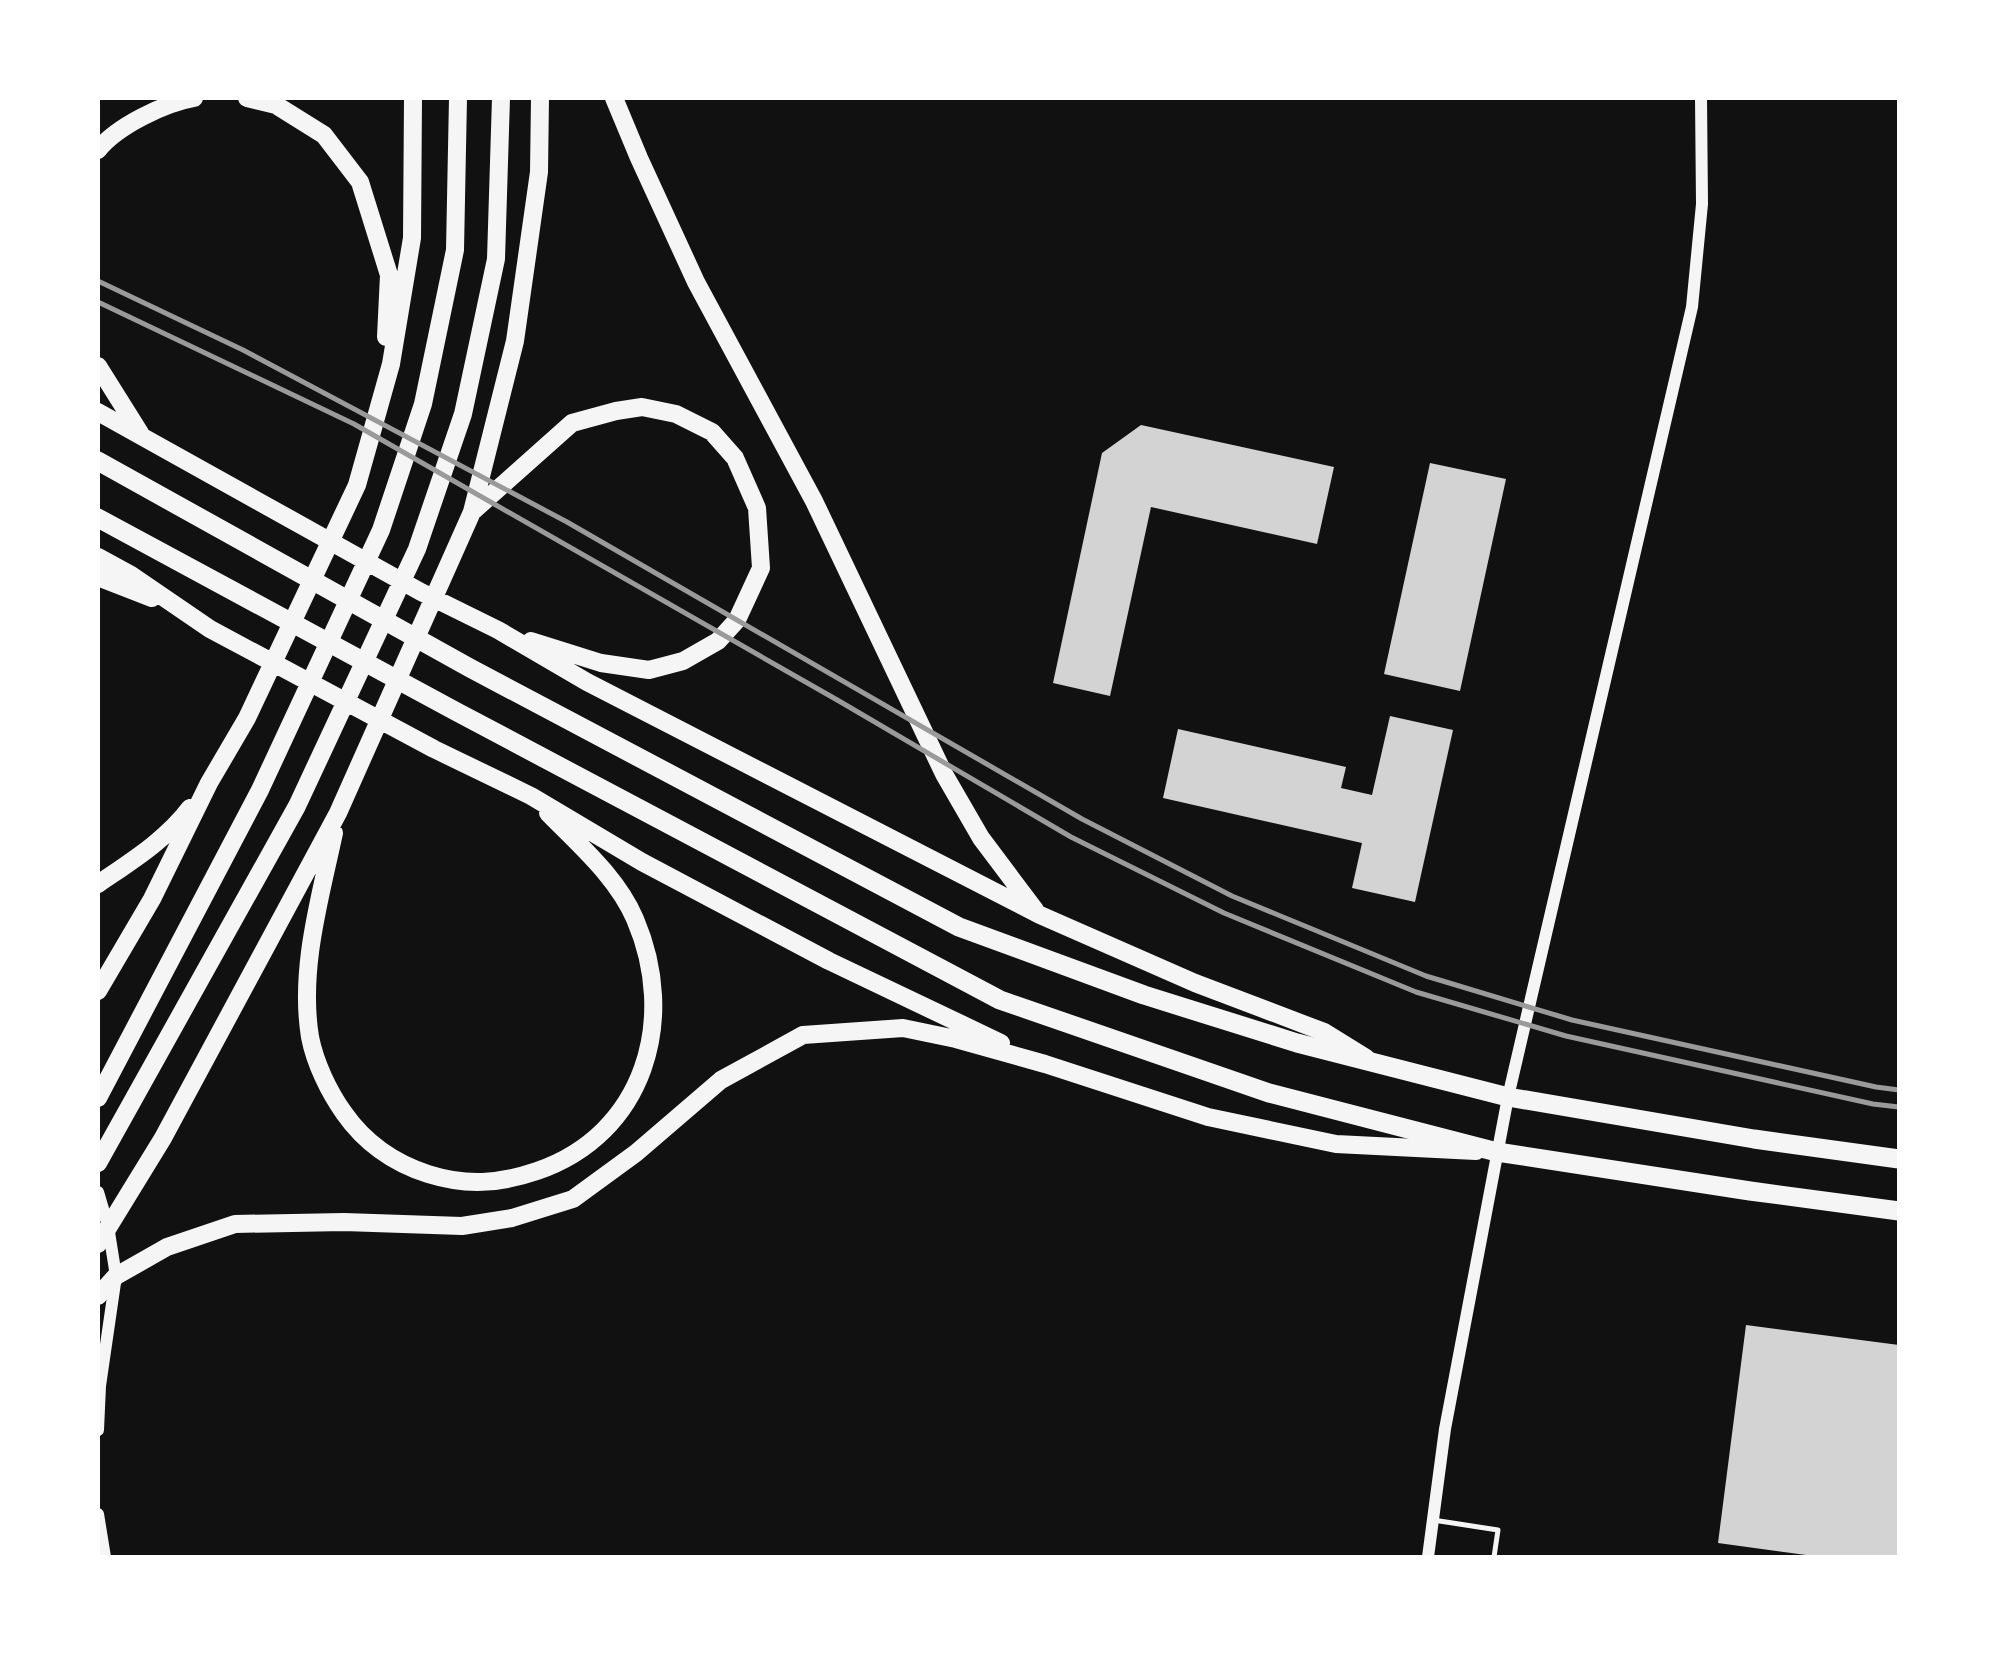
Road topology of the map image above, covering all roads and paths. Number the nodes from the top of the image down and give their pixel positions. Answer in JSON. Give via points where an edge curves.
{"nodes":[{"id":1,"x":194,"y":98,"type":"edge"},
{"id":2,"x":247,"y":98,"type":"edge"},
{"id":3,"x":413,"y":98,"type":"edge"},
{"id":4,"x":458,"y":98,"type":"edge"},
{"id":5,"x":501,"y":98,"type":"edge"},
{"id":6,"x":540,"y":98,"type":"edge"},
{"id":7,"x":614,"y":98,"type":"edge"},
{"id":8,"x":1701,"y":98,"type":"edge"},
{"id":9,"x":98,"y":149,"type":"edge"},
{"id":10,"x":98,"y":366,"type":"edge"},
{"id":11,"x":383,"y":396,"type":"junction"},
{"id":12,"x":98,"y":412,"type":"edge"},
{"id":13,"x":141,"y":436,"type":"junction"},
{"id":14,"x":98,"y":461,"type":"edge"},
{"id":15,"x":472,"y":512,"type":"junction"},
{"id":16,"x":98,"y":518,"type":"edge"},
{"id":17,"x":98,"y":557,"type":"edge"},
{"id":18,"x":98,"y":577,"type":"edge"},
{"id":19,"x":175,"y":607,"type":"junction"},
{"id":20,"x":498,"y":631,"type":"junction"},
{"id":21,"x":209,"y":783,"type":"junction"},
{"id":22,"x":531,"y":796,"type":"junction"},
{"id":23,"x":338,"y":813,"type":"junction"},
{"id":24,"x":98,"y":884,"type":"edge"},
{"id":25,"x":1040,"y":915,"type":"junction"},
{"id":26,"x":98,"y":992,"type":"edge"},
{"id":27,"x":1372,"y":1062,"type":"junction"},
{"id":28,"x":1045,"y":1064,"type":"junction"},
{"id":29,"x":1508,"y":1097,"type":"junction"},
{"id":30,"x":98,"y":1098,"type":"edge"},
{"id":31,"x":1497,"y":1153,"type":"junction"},
{"id":32,"x":1899,"y":1159,"type":"edge"},
{"id":33,"x":98,"y":1163,"type":"edge"},
{"id":34,"x":98,"y":1192,"type":"edge"},
{"id":35,"x":1899,"y":1212,"type":"edge"},
{"id":36,"x":108,"y":1226,"type":"junction"},
{"id":37,"x":98,"y":1244,"type":"edge"},
{"id":38,"x":116,"y":1276,"type":"junction"},
{"id":39,"x":98,"y":1296,"type":"edge"},
{"id":40,"x":98,"y":1430,"type":"edge"},
{"id":41,"x":98,"y":1514,"type":"edge"},
{"id":42,"x":1433,"y":1520,"type":"junction"},
{"id":43,"x":105,"y":1557,"type":"edge"},
{"id":44,"x":1428,"y":1557,"type":"edge"},
{"id":45,"x":1494,"y":1557,"type":"edge"}],
"edges":[{"from":1,"to":9,"type":"main road","via":[[149,114]]},
{"from":2,"to":11,"type":"main road","via":[[276,105],[324,135],[360,182],[389,275]]},
{"from":3,"to":11,"type":"main road","via":[[412,238]]},
{"from":4,"to":30,"type":"main road","via":[[455,250],[423,404],[381,530],[260,790]]},
{"from":5,"to":33,"type":"main road","via":[[496,259],[463,414],[417,550],[297,806]]},
{"from":6,"to":15,"type":"main road","via":[[539,172],[515,341]]},
{"from":7,"to":25,"type":"main road","via":[[696,282],[814,501],[944,774],[981,838]]},
{"from":8,"to":29,"type":"street","via":[[1702,204],[1692,307]]},
{"from":10,"to":13,"type":"main road"},
{"from":11,"to":21,"type":"main road","via":[[357,485],[247,718]]},
{"from":12,"to":13,"type":"main road"},
{"from":13,"to":20,"type":"main road"},
{"from":14,"to":27,"type":"highway","via":[[470,668],[960,927],[1144,995]]},
{"from":15,"to":20,"type":"main road","via":[[572,424],[642,407],[676,414],[712,432],[735,458],[757,508],[761,568],[737,620],[718,641],[682,661],[649,670],[601,663]]},
{"from":15,"to":23,"type":"main road"},
{"from":16,"to":31,"type":"highway","via":[[1000,1000],[1269,1093]]},
{"from":17,"to":19,"type":"main road"},
{"from":18,"to":19,"type":"main road"},
{"from":19,"to":22,"type":"main road","via":[[434,749]]},
{"from":20,"to":25,"type":"main road","via":[[587,682]]},
{"from":21,"to":24,"type":"main road","via":[[181,820]]},
{"from":21,"to":26,"type":"main road","via":[[152,899]]},
{"from":22,"to":23,"type":"main road","via":[[607,874],[634,918],[652,975],[652,1033],[635,1087],[614,1120],[588,1145],[556,1165],[484,1182],[452,1182],[386,1155],[355,1129],[321,1070],[306,1008],[311,942]]},
{"from":22,"to":28,"type":"main road","via":[[642,862],[830,961]]},
{"from":23,"to":36,"type":"main road","via":[[163,1138]]},
{"from":25,"to":27,"type":"main road","via":[[1195,983],[1324,1032]]},
{"from":27,"to":29,"type":"highway"},
{"from":28,"to":31,"type":"main road","via":[[1208,1117],[1336,1144]]},
{"from":28,"to":38,"type":"main road","via":[[902,1028],[803,1035],[721,1080],[636,1153],[573,1199],[512,1219],[462,1226],[235,1224],[167,1247]]},
{"from":29,"to":31,"type":"street"},
{"from":29,"to":32,"type":"highway"},
{"from":31,"to":35,"type":"highway"},
{"from":31,"to":42,"type":"street","via":[[1445,1429]]},
{"from":34,"to":36,"type":"street"},
{"from":36,"to":37,"type":"main road"},
{"from":36,"to":38,"type":"street"},
{"from":38,"to":39,"type":"main road"},
{"from":38,"to":40,"type":"street"},
{"from":41,"to":43,"type":"street"},
{"from":42,"to":44,"type":"street"},
{"from":42,"to":45,"type":"lane","via":[[1498,1530]]}]}
